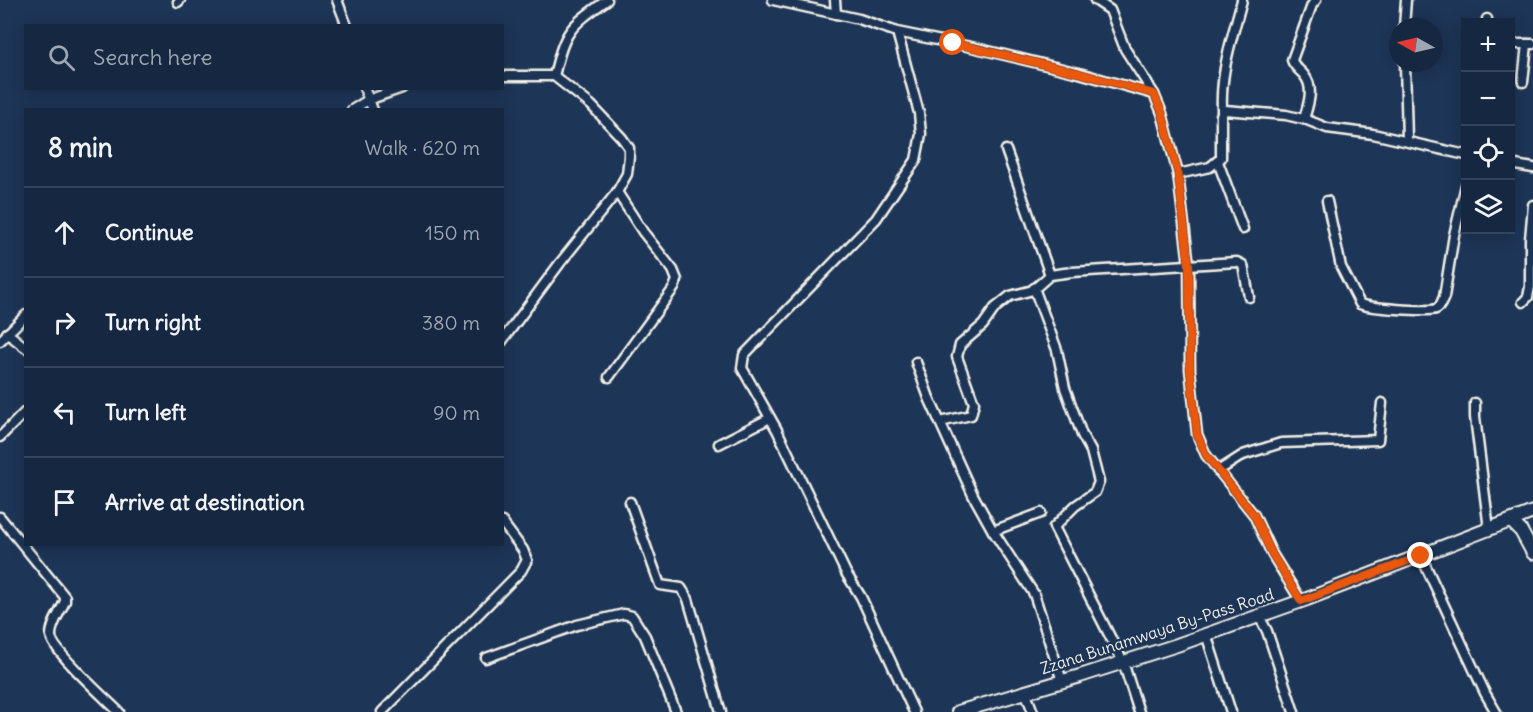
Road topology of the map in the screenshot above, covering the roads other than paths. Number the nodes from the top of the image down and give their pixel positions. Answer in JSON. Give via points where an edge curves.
{"nodes":[{"id":1,"x":337,"y":0,"type":"edge"},
{"id":2,"x":607,"y":0,"type":"edge"},
{"id":3,"x":773,"y":0,"type":"edge"},
{"id":4,"x":835,"y":0,"type":"edge"},
{"id":5,"x":1095,"y":0,"type":"edge"},
{"id":6,"x":1242,"y":0,"type":"edge"},
{"id":7,"x":1316,"y":0,"type":"edge"},
{"id":8,"x":1406,"y":0,"type":"edge"},
{"id":9,"x":836,"y":14,"type":"junction"},
{"id":10,"x":1405,"y":18,"type":"edge"},
{"id":11,"x":346,"y":24,"type":"edge"},
{"id":12,"x":897,"y":32,"type":"junction"},
{"id":13,"x":1530,"y":44,"type":"edge"},
{"id":14,"x":1405,"y":72,"type":"edge"},
{"id":15,"x":504,"y":76,"type":"edge"},
{"id":16,"x":554,"y":76,"type":"junction"},
{"id":17,"x":1523,"y":82,"type":"dead end"},
{"id":18,"x":365,"y":90,"type":"edge"},
{"id":19,"x":396,"y":90,"type":"edge"},
{"id":20,"x":1154,"y":94,"type":"junction"},
{"id":21,"x":368,"y":99,"type":"junction"},
{"id":22,"x":355,"y":108,"type":"edge"},
{"id":23,"x":372,"y":108,"type":"edge"},
{"id":24,"x":1222,"y":111,"type":"junction"},
{"id":25,"x":1304,"y":119,"type":"junction"},
{"id":26,"x":1407,"y":140,"type":"junction"},
{"id":27,"x":1006,"y":150,"type":"dead end"},
{"id":28,"x":1461,"y":154,"type":"edge"},
{"id":29,"x":1218,"y":162,"type":"junction"},
{"id":30,"x":1515,"y":165,"type":"edge"},
{"id":31,"x":1533,"y":168,"type":"edge"},
{"id":32,"x":1178,"y":174,"type":"junction"},
{"id":33,"x":616,"y":192,"type":"junction"},
{"id":34,"x":1328,"y":201,"type":"dead end"},
{"id":35,"x":1533,"y":205,"type":"edge"},
{"id":36,"x":1461,"y":206,"type":"edge"},
{"id":37,"x":1243,"y":229,"type":"dead end"},
{"id":38,"x":1189,"y":265,"type":"junction"},
{"id":39,"x":1050,"y":275,"type":"junction"},
{"id":40,"x":1034,"y":288,"type":"junction"},
{"id":41,"x":1249,"y":297,"type":"dead end"},
{"id":42,"x":1522,"y":302,"type":"dead end"},
{"id":43,"x":24,"y":317,"type":"edge"},
{"id":44,"x":7,"y":333,"type":"junction"},
{"id":45,"x":504,"y":338,"type":"edge"},
{"id":46,"x":0,"y":341,"type":"edge"},
{"id":47,"x":24,"y":346,"type":"edge"},
{"id":48,"x":916,"y":362,"type":"dead end"},
{"id":49,"x":609,"y":377,"type":"dead end"},
{"id":50,"x":1382,"y":403,"type":"dead end"},
{"id":51,"x":1475,"y":403,"type":"dead end"},
{"id":52,"x":24,"y":413,"type":"edge"},
{"id":53,"x":770,"y":418,"type":"junction"},
{"id":54,"x":940,"y":422,"type":"junction"},
{"id":55,"x":0,"y":437,"type":"edge"},
{"id":56,"x":719,"y":444,"type":"dead end"},
{"id":57,"x":1218,"y":471,"type":"junction"},
{"id":58,"x":630,"y":502,"type":"dead end"},
{"id":59,"x":1533,"y":512,"type":"edge"},
{"id":60,"x":1041,"y":513,"type":"dead end"},
{"id":61,"x":0,"y":517,"type":"edge"},
{"id":62,"x":1511,"y":521,"type":"junction"},
{"id":63,"x":504,"y":525,"type":"edge"},
{"id":64,"x":1489,"y":529,"type":"junction"},
{"id":65,"x":993,"y":531,"type":"junction"},
{"id":66,"x":1533,"y":553,"type":"edge"},
{"id":67,"x":1421,"y":556,"type":"junction"},
{"id":68,"x":1301,"y":601,"type":"junction"},
{"id":69,"x":1259,"y":615,"type":"junction"},
{"id":70,"x":1206,"y":634,"type":"junction"},
{"id":71,"x":486,"y":658,"type":"dead end"},
{"id":72,"x":1123,"y":662,"type":"junction"},
{"id":73,"x":1062,"y":681,"type":"junction"},
{"id":74,"x":1025,"y":692,"type":"junction"},
{"id":75,"x":119,"y":712,"type":"edge"},
{"id":76,"x":382,"y":712,"type":"edge"},
{"id":77,"x":676,"y":712,"type":"edge"},
{"id":78,"x":722,"y":712,"type":"edge"},
{"id":79,"x":914,"y":712,"type":"edge"},
{"id":80,"x":958,"y":712,"type":"edge"},
{"id":81,"x":1033,"y":712,"type":"edge"},
{"id":82,"x":1139,"y":712,"type":"edge"},
{"id":83,"x":1232,"y":712,"type":"edge"},
{"id":84,"x":1294,"y":712,"type":"edge"},
{"id":85,"x":1496,"y":712,"type":"edge"}],
"edges":[{"from":1,"to":11,"type":"street"},
{"from":2,"to":16,"type":"street","via":[[566,35]]},
{"from":3,"to":9,"type":"street"},
{"from":4,"to":9,"type":"street"},
{"from":5,"to":20,"type":"street","via":[[1110,10],[1125,49]]},
{"from":6,"to":24,"type":"street","via":[[1226,60]]},
{"from":7,"to":25,"type":"street","via":[[1292,60],[1307,78],[1310,89]]},
{"from":8,"to":10,"type":"street"},
{"from":9,"to":12,"type":"street"},
{"from":12,"to":20,"type":"street"},
{"from":12,"to":53,"type":"street","via":[[919,113],[921,135],[916,160],[876,219],[744,355],[742,368]]},
{"from":13,"to":17,"type":"street"},
{"from":14,"to":26,"type":"street"},
{"from":15,"to":16,"type":"street"},
{"from":16,"to":33,"type":"street","via":[[591,105],[629,148],[627,174]]},
{"from":18,"to":21,"type":"street"},
{"from":19,"to":21,"type":"street"},
{"from":20,"to":32,"type":"street"},
{"from":21,"to":22,"type":"street"},
{"from":21,"to":23,"type":"street"},
{"from":24,"to":25,"type":"street","via":[[1286,114]]},
{"from":24,"to":29,"type":"street","via":[[1223,151]]},
{"from":25,"to":26,"type":"street","via":[[1327,128]]},
{"from":26,"to":28,"type":"street"},
{"from":27,"to":39,"type":"street"},
{"from":29,"to":32,"type":"street"},
{"from":29,"to":37,"type":"street"},
{"from":30,"to":31,"type":"street"},
{"from":32,"to":38,"type":"street"},
{"from":33,"to":45,"type":"street"},
{"from":33,"to":49,"type":"street","via":[[677,280]]},
{"from":34,"to":36,"type":"street","via":[[1341,267],[1360,304],[1422,310],[1441,305]]},
{"from":35,"to":42,"type":"street","via":[[1530,287]]},
{"from":38,"to":39,"type":"street"},
{"from":38,"to":41,"type":"street","via":[[1240,262]]},
{"from":38,"to":57,"type":"street","via":[[1190,369],[1197,434]]},
{"from":39,"to":40,"type":"street"},
{"from":40,"to":54,"type":"street","via":[[1010,296],[960,345],[957,357],[973,411],[971,415]]},
{"from":40,"to":72,"type":"street","via":[[1099,482],[1095,492],[1054,527]]},
{"from":43,"to":44,"type":"street"},
{"from":44,"to":46,"type":"street"},
{"from":44,"to":47,"type":"street"},
{"from":48,"to":54,"type":"street"},
{"from":50,"to":57,"type":"street","via":[[1378,440],[1281,443],[1243,455]]},
{"from":51,"to":64,"type":"street"},
{"from":52,"to":55,"type":"street"},
{"from":53,"to":56,"type":"street"},
{"from":53,"to":79,"type":"street"},
{"from":54,"to":65,"type":"street"},
{"from":57,"to":68,"type":"street","via":[[1254,515]]},
{"from":58,"to":78,"type":"street","via":[[660,585],[681,588],[688,599]]},
{"from":59,"to":62,"type":"street","name":"Zzana Bunamwaya By-Pass Road"},
{"from":60,"to":65,"type":"street"},
{"from":61,"to":75,"type":"street","via":[[65,597],[51,641],[63,658]]},
{"from":62,"to":64,"type":"street","name":"Zzana Bunamwaya By-Pass Road"},
{"from":62,"to":66,"type":"street"},
{"from":63,"to":76,"type":"street","via":[[527,560],[521,571]]},
{"from":64,"to":67,"type":"street","name":"Zzana Bunamwaya By-Pass Road"},
{"from":65,"to":73,"type":"street","via":[[1034,594]]},
{"from":67,"to":68,"type":"street","name":"Zzana Bunamwaya By-Pass Road"},
{"from":67,"to":85,"type":"street"},
{"from":68,"to":69,"type":"street","name":"Zzana Bunamwaya By-Pass Road"},
{"from":69,"to":70,"type":"street","name":"Zzana Bunamwaya By-Pass Road"},
{"from":69,"to":84,"type":"street"},
{"from":70,"to":72,"type":"street","name":"Zzana Bunamwaya By-Pass Road"},
{"from":70,"to":83,"type":"street"},
{"from":71,"to":77,"type":"street","via":[[577,624],[632,615],[645,636]]},
{"from":72,"to":73,"type":"street","name":"Zzana Bunamwaya By-Pass Road"},
{"from":72,"to":82,"type":"street"},
{"from":73,"to":74,"type":"street","name":"Zzana Bunamwaya By-Pass Road"},
{"from":74,"to":80,"type":"street","name":"Zzana Bunamwaya By-Pass Road"},
{"from":74,"to":81,"type":"street"}]}
